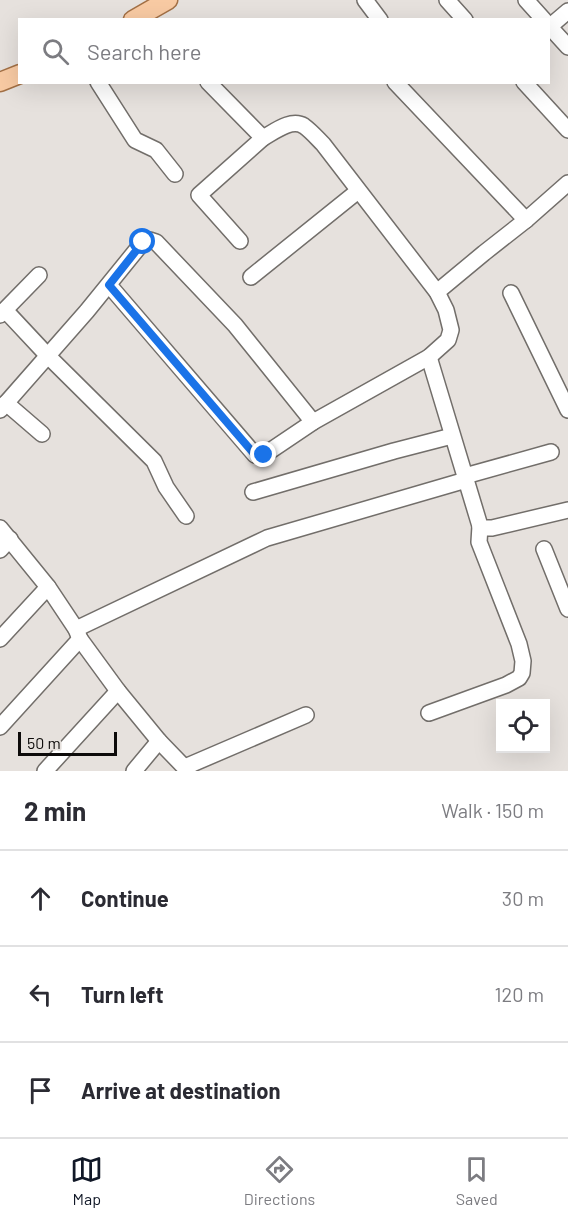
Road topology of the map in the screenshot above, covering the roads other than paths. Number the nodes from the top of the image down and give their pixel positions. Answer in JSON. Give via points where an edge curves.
{"nodes":[{"id":1,"x":168,"y":0,"type":"edge"},
{"id":2,"x":365,"y":0,"type":"edge"},
{"id":3,"x":447,"y":0,"type":"edge"},
{"id":4,"x":526,"y":0,"type":"edge"},
{"id":5,"x":568,"y":11,"type":"edge"},
{"id":6,"x":140,"y":18,"type":"edge"},
{"id":7,"x":378,"y":18,"type":"edge"},
{"id":8,"x":463,"y":18,"type":"edge"},
{"id":9,"x":542,"y":18,"type":"edge"},
{"id":10,"x":550,"y":24,"type":"edge"},
{"id":11,"x":550,"y":27,"type":"edge"},
{"id":12,"x":568,"y":47,"type":"edge"},
{"id":13,"x":18,"y":75,"type":"edge"},
{"id":14,"x":0,"y":82,"type":"edge"},
{"id":15,"x":99,"y":84,"type":"edge"},
{"id":16,"x":210,"y":84,"type":"edge"},
{"id":17,"x":397,"y":84,"type":"edge"},
{"id":18,"x":526,"y":84,"type":"edge"},
{"id":19,"x":568,"y":130,"type":"edge"},
{"id":20,"x":263,"y":138,"type":"junction"},
{"id":21,"x":175,"y":174,"type":"dead end"},
{"id":22,"x":568,"y":183,"type":"edge"},
{"id":23,"x":358,"y":191,"type":"junction"},
{"id":24,"x":526,"y":220,"type":"junction"},
{"id":25,"x":240,"y":242,"type":"dead end"},
{"id":26,"x":39,"y":275,"type":"dead end"},
{"id":27,"x":250,"y":277,"type":"dead end"},
{"id":28,"x":109,"y":285,"type":"junction"},
{"id":29,"x":436,"y":292,"type":"junction"},
{"id":30,"x":511,"y":292,"type":"dead end"},
{"id":31,"x":2,"y":312,"type":"edge"},
{"id":32,"x":48,"y":356,"type":"junction"},
{"id":33,"x":429,"y":357,"type":"junction"},
{"id":34,"x":3,"y":406,"type":"edge"},
{"id":35,"x":568,"y":410,"type":"edge"},
{"id":36,"x":313,"y":422,"type":"junction"},
{"id":37,"x":42,"y":434,"type":"dead end"},
{"id":38,"x":452,"y":436,"type":"junction"},
{"id":39,"x":551,"y":452,"type":"dead end"},
{"id":40,"x":465,"y":478,"type":"junction"},
{"id":41,"x":253,"y":492,"type":"dead end"},
{"id":42,"x":568,"y":510,"type":"edge"},
{"id":43,"x":186,"y":516,"type":"dead end"},
{"id":44,"x":480,"y":526,"type":"junction"},
{"id":45,"x":3,"y":539,"type":"edge"},
{"id":46,"x":544,"y":549,"type":"dead end"},
{"id":47,"x":48,"y":587,"type":"junction"},
{"id":48,"x":568,"y":609,"type":"edge"},
{"id":49,"x":78,"y":634,"type":"junction"},
{"id":50,"x":0,"y":639,"type":"edge"},
{"id":51,"x":118,"y":691,"type":"junction"},
{"id":52,"x":429,"y":713,"type":"dead end"},
{"id":53,"x":306,"y":715,"type":"dead end"},
{"id":54,"x":0,"y":728,"type":"edge"},
{"id":55,"x":159,"y":741,"type":"junction"},
{"id":56,"x":186,"y":769,"type":"edge"},
{"id":57,"x":45,"y":771,"type":"edge"},
{"id":58,"x":134,"y":771,"type":"edge"}],
"edges":[{"from":1,"to":6,"type":"main road"},
{"from":2,"to":7,"type":"street"},
{"from":3,"to":8,"type":"street"},
{"from":4,"to":9,"type":"street"},
{"from":5,"to":10,"type":"street"},
{"from":11,"to":12,"type":"street"},
{"from":13,"to":14,"type":"main road"},
{"from":15,"to":21,"type":"street","via":[[135,140],[156,150]]},
{"from":16,"to":20,"type":"street"},
{"from":17,"to":24,"type":"street"},
{"from":18,"to":19,"type":"street"},
{"from":20,"to":23,"type":"street","via":[[294,123],[304,126],[323,144]]},
{"from":20,"to":25,"type":"street","via":[[199,195]]},
{"from":22,"to":24,"type":"street"},
{"from":23,"to":27,"type":"street"},
{"from":23,"to":29,"type":"street"},
{"from":24,"to":29,"type":"street"},
{"from":26,"to":31,"type":"street"},
{"from":28,"to":32,"type":"street"},
{"from":28,"to":36,"type":"street","via":[[255,455],[264,455]]},
{"from":28,"to":36,"type":"street","via":[[143,242],[156,242],[235,325]]},
{"from":29,"to":33,"type":"street","via":[[446,310],[451,335]]},
{"from":30,"to":35,"type":"street"},
{"from":31,"to":32,"type":"street"},
{"from":32,"to":34,"type":"street"},
{"from":32,"to":43,"type":"street","via":[[154,460]]},
{"from":33,"to":36,"type":"street"},
{"from":33,"to":38,"type":"street"},
{"from":34,"to":37,"type":"street"},
{"from":38,"to":40,"type":"street"},
{"from":38,"to":41,"type":"street"},
{"from":39,"to":40,"type":"street"},
{"from":40,"to":44,"type":"street"},
{"from":40,"to":49,"type":"street","via":[[267,538]]},
{"from":42,"to":44,"type":"street","via":[[492,528]]},
{"from":44,"to":52,"type":"street","via":[[479,542],[519,644],[524,661],[522,673],[506,686]]},
{"from":45,"to":47,"type":"street"},
{"from":46,"to":48,"type":"street"},
{"from":47,"to":49,"type":"street"},
{"from":47,"to":50,"type":"street"},
{"from":49,"to":51,"type":"street"},
{"from":49,"to":54,"type":"street"},
{"from":51,"to":55,"type":"street"},
{"from":51,"to":57,"type":"street"},
{"from":53,"to":56,"type":"street"},
{"from":55,"to":56,"type":"street"},
{"from":55,"to":58,"type":"street"}]}
